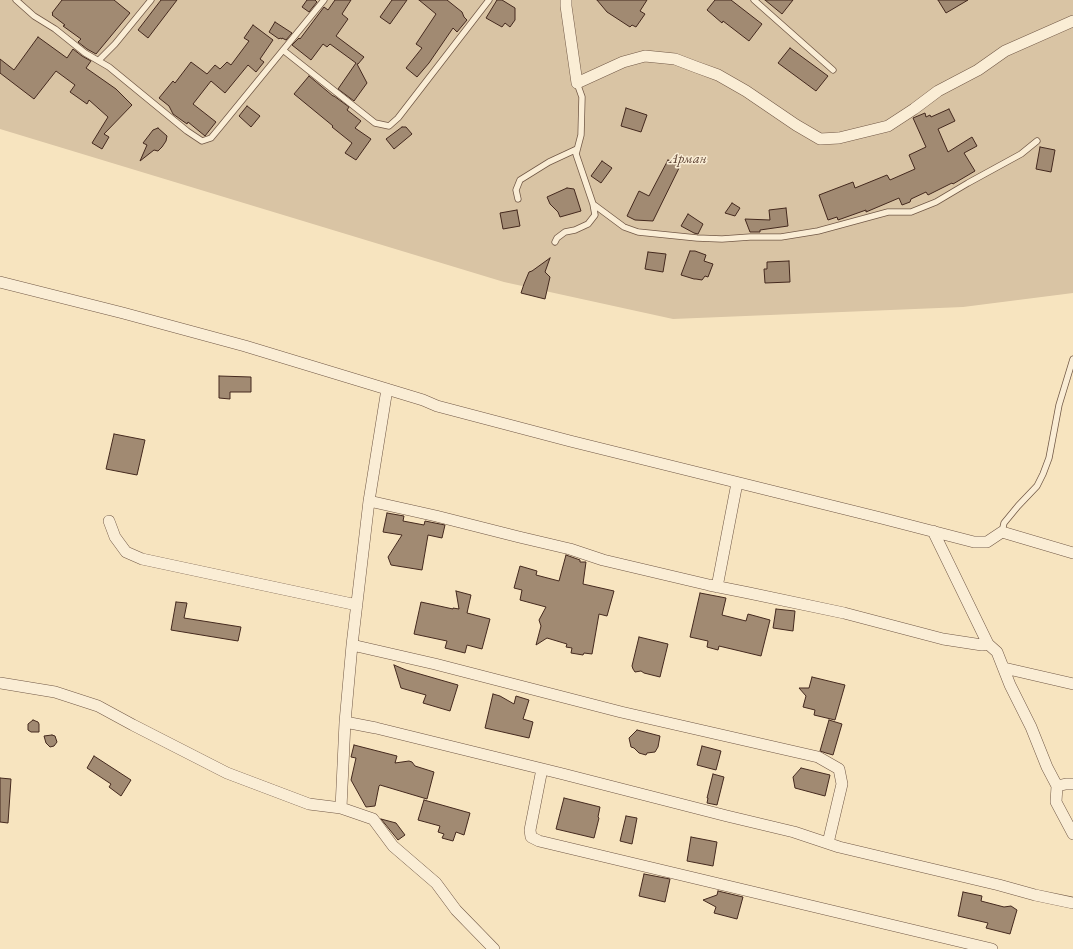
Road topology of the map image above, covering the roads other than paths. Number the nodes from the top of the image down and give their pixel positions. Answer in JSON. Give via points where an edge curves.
{"nodes":[{"id":1,"x":16,"y":0,"type":"edge"},
{"id":2,"x":151,"y":0,"type":"edge"},
{"id":3,"x":324,"y":0,"type":"edge"},
{"id":4,"x":489,"y":0,"type":"edge"},
{"id":5,"x":566,"y":0,"type":"edge"},
{"id":6,"x":754,"y":0,"type":"edge"},
{"id":7,"x":1073,"y":21,"type":"edge"},
{"id":8,"x":283,"y":50,"type":"junction"},
{"id":9,"x":99,"y":60,"type":"junction"},
{"id":10,"x":832,"y":70,"type":"dead end"},
{"id":11,"x":577,"y":83,"type":"junction"},
{"id":12,"x":1037,"y":141,"type":"dead end"},
{"id":13,"x":577,"y":149,"type":"junction"},
{"id":14,"x":518,"y":199,"type":"dead end"},
{"id":15,"x":593,"y":204,"type":"junction"},
{"id":16,"x":555,"y":242,"type":"dead end"},
{"id":17,"x":0,"y":282,"type":"edge"},
{"id":18,"x":1073,"y":359,"type":"edge"},
{"id":19,"x":387,"y":389,"type":"junction"},
{"id":20,"x":737,"y":483,"type":"junction"},
{"id":21,"x":369,"y":501,"type":"junction"},
{"id":22,"x":109,"y":521,"type":"dead end"},
{"id":23,"x":933,"y":532,"type":"junction"},
{"id":24,"x":1002,"y":532,"type":"junction"},
{"id":25,"x":1073,"y":553,"type":"edge"},
{"id":26,"x":717,"y":587,"type":"junction"},
{"id":27,"x":357,"y":605,"type":"junction"},
{"id":28,"x":988,"y":644,"type":"junction"},
{"id":29,"x":352,"y":645,"type":"junction"},
{"id":30,"x":1004,"y":668,"type":"junction"},
{"id":31,"x":0,"y":683,"type":"edge"},
{"id":32,"x":1073,"y":684,"type":"edge"},
{"id":33,"x":345,"y":722,"type":"junction"},
{"id":34,"x":542,"y":769,"type":"junction"},
{"id":35,"x":1073,"y":784,"type":"edge"},
{"id":36,"x":1057,"y":786,"type":"junction"},
{"id":37,"x":342,"y":808,"type":"junction"},
{"id":38,"x":1073,"y":834,"type":"edge"},
{"id":39,"x":828,"y":843,"type":"junction"},
{"id":40,"x":1073,"y":903,"type":"edge"},
{"id":41,"x":494,"y":949,"type":"edge"},
{"id":42,"x":992,"y":949,"type":"edge"}],
"edges":[{"from":1,"to":9,"type":"lane","via":[[85,53]]},
{"from":2,"to":9,"type":"lane"},
{"from":3,"to":8,"type":"lane"},
{"from":4,"to":8,"type":"lane","via":[[398,118],[389,126],[375,123]]},
{"from":5,"to":11,"type":"street"},
{"from":6,"to":10,"type":"lane"},
{"from":7,"to":11,"type":"street","via":[[1005,51],[978,70],[938,91],[888,126],[839,138],[820,139],[746,91],[696,66],[675,59],[645,56],[623,62]]},
{"from":8,"to":9,"type":"lane","via":[[211,138],[202,141]]},
{"from":11,"to":13,"type":"lane","via":[[582,97],[581,135]]},
{"from":12,"to":15,"type":"lane","via":[[1021,154],[936,202],[911,212],[888,212],[818,231],[781,237],[722,239],[638,232],[624,227]]},
{"from":13,"to":14,"type":"lane","via":[[520,180],[516,190]]},
{"from":13,"to":15,"type":"lane","via":[[576,154]]},
{"from":15,"to":16,"type":"lane","via":[[594,215],[588,224],[566,232]]},
{"from":17,"to":19,"type":"street","via":[[245,346]]},
{"from":18,"to":24,"type":"lane","via":[[1059,406],[1050,458],[1037,486],[1004,523]]},
{"from":19,"to":20,"type":"street","via":[[462,414]]},
{"from":19,"to":21,"type":"street"},
{"from":20,"to":23,"type":"street"},
{"from":20,"to":26,"type":"street"},
{"from":21,"to":26,"type":"street"},
{"from":21,"to":27,"type":"street"},
{"from":22,"to":27,"type":"street","via":[[115,537],[126,552],[142,559]]},
{"from":23,"to":24,"type":"street","via":[[974,542],[987,542]]},
{"from":23,"to":28,"type":"street"},
{"from":24,"to":25,"type":"street"},
{"from":26,"to":28,"type":"street","via":[[844,613],[943,639]]},
{"from":27,"to":29,"type":"street"},
{"from":28,"to":30,"type":"street","via":[[997,652]]},
{"from":29,"to":33,"type":"street"},
{"from":29,"to":39,"type":"street","via":[[621,712],[818,757],[839,769],[842,784]]},
{"from":30,"to":32,"type":"street"},
{"from":30,"to":36,"type":"street"},
{"from":31,"to":37,"type":"street","via":[[55,692],[98,706],[227,773],[309,804]]},
{"from":33,"to":34,"type":"street"},
{"from":33,"to":37,"type":"street"},
{"from":34,"to":39,"type":"street","via":[[794,832]]},
{"from":34,"to":42,"type":"street","via":[[530,830],[531,836],[539,841]]},
{"from":35,"to":36,"type":"street"},
{"from":36,"to":38,"type":"street","via":[[1056,802]]},
{"from":37,"to":41,"type":"street","via":[[373,819],[393,846],[436,883],[456,910]]},
{"from":39,"to":40,"type":"street"}]}
